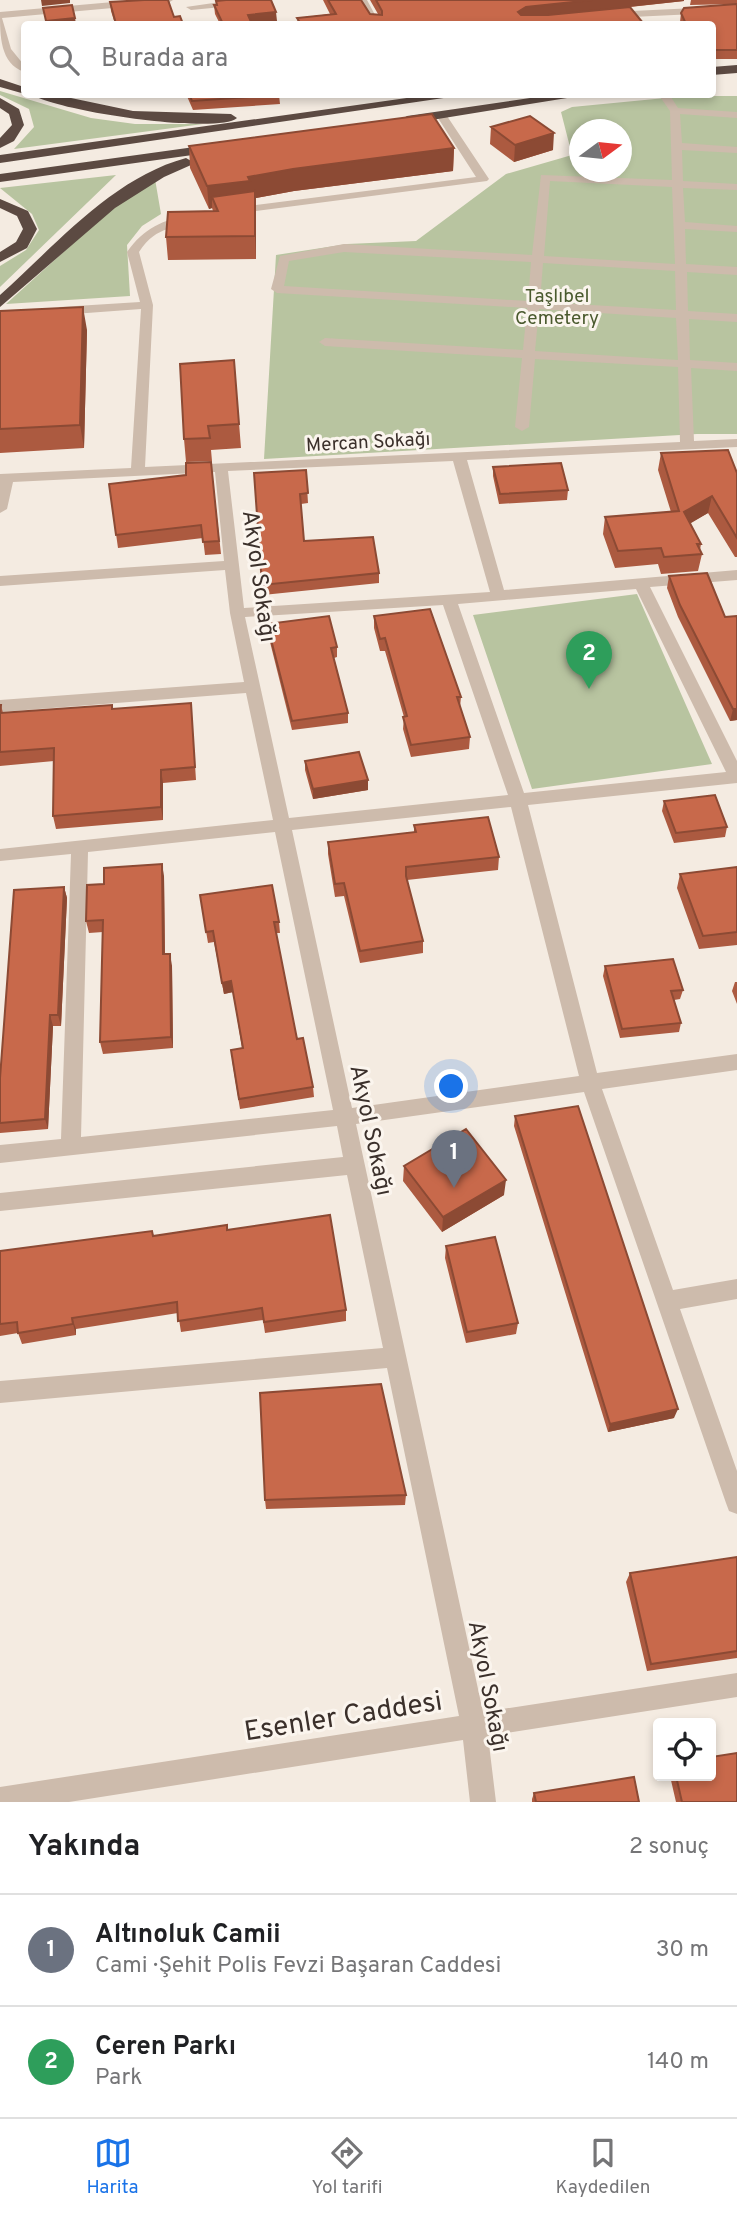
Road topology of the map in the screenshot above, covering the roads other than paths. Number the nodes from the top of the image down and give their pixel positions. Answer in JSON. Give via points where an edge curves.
{"nodes":[{"id":1,"x":168,"y":0,"type":"edge"},
{"id":2,"x":263,"y":0,"type":"edge"},
{"id":3,"x":362,"y":0,"type":"edge"},
{"id":4,"x":674,"y":0,"type":"edge"},
{"id":5,"x":193,"y":8,"type":"edge"},
{"id":6,"x":737,"y":9,"type":"edge"},
{"id":7,"x":669,"y":11,"type":"junction"},
{"id":8,"x":599,"y":16,"type":"edge"},
{"id":9,"x":0,"y":18,"type":"edge"},
{"id":10,"x":374,"y":21,"type":"edge"},
{"id":11,"x":664,"y":21,"type":"edge"},
{"id":12,"x":21,"y":67,"type":"edge"},
{"id":13,"x":737,"y":69,"type":"edge"},
{"id":14,"x":716,"y":71,"type":"edge"},
{"id":15,"x":0,"y":83,"type":"edge"},
{"id":16,"x":737,"y":83,"type":"edge"},
{"id":17,"x":716,"y":84,"type":"edge"},
{"id":18,"x":21,"y":89,"type":"edge"},
{"id":19,"x":50,"y":98,"type":"edge"},
{"id":20,"x":442,"y":98,"type":"edge"},
{"id":21,"x":558,"y":98,"type":"edge"},
{"id":22,"x":666,"y":98,"type":"edge"},
{"id":23,"x":0,"y":102,"type":"edge"},
{"id":24,"x":383,"y":108,"type":"junction"},
{"id":25,"x":675,"y":111,"type":"junction"},
{"id":26,"x":441,"y":115,"type":"junction"},
{"id":27,"x":737,"y":115,"type":"edge"},
{"id":28,"x":386,"y":124,"type":"edge"},
{"id":29,"x":0,"y":144,"type":"edge"},
{"id":30,"x":677,"y":146,"type":"junction"},
{"id":31,"x":737,"y":149,"type":"edge"},
{"id":32,"x":0,"y":159,"type":"edge"},
{"id":33,"x":0,"y":178,"type":"edge"},
{"id":34,"x":678,"y":184,"type":"junction"},
{"id":35,"x":737,"y":187,"type":"edge"},
{"id":36,"x":0,"y":203,"type":"edge"},
{"id":37,"x":680,"y":225,"type":"junction"},
{"id":38,"x":737,"y":229,"type":"edge"},
{"id":39,"x":0,"y":258,"type":"edge"},
{"id":40,"x":538,"y":259,"type":"junction"},
{"id":41,"x":681,"y":268,"type":"junction"},
{"id":42,"x":737,"y":271,"type":"edge"},
{"id":43,"x":0,"y":303,"type":"edge"},
{"id":44,"x":147,"y":305,"type":"junction"},
{"id":45,"x":534,"y":306,"type":"junction"},
{"id":46,"x":40,"y":312,"type":"edge"},
{"id":47,"x":682,"y":315,"type":"junction"},
{"id":48,"x":737,"y":318,"type":"edge"},
{"id":49,"x":325,"y":342,"type":"dead end"},
{"id":50,"x":530,"y":354,"type":"junction"},
{"id":51,"x":685,"y":364,"type":"junction"},
{"id":52,"x":737,"y":367,"type":"edge"},
{"id":53,"x":522,"y":427,"type":"dead end"},
{"id":54,"x":732,"y":443,"type":"edge"},
{"id":55,"x":687,"y":444,"type":"junction"},
{"id":56,"x":459,"y":456,"type":"junction"},
{"id":57,"x":737,"y":456,"type":"edge"},
{"id":58,"x":221,"y":467,"type":"junction"},
{"id":59,"x":138,"y":471,"type":"junction"},
{"id":60,"x":4,"y":477,"type":"edge"},
{"id":61,"x":0,"y":509,"type":"edge"},
{"id":62,"x":232,"y":565,"type":"junction"},
{"id":63,"x":737,"y":575,"type":"edge"},
{"id":64,"x":0,"y":582,"type":"edge"},
{"id":65,"x":641,"y":583,"type":"junction"},
{"id":66,"x":498,"y":595,"type":"junction"},
{"id":67,"x":449,"y":600,"type":"junction"},
{"id":68,"x":237,"y":613,"type":"junction"},
{"id":69,"x":253,"y":687,"type":"junction"},
{"id":70,"x":0,"y":706,"type":"edge"},
{"id":71,"x":737,"y":777,"type":"edge"},
{"id":72,"x":518,"y":800,"type":"junction"},
{"id":73,"x":282,"y":825,"type":"junction"},
{"id":74,"x":80,"y":846,"type":"junction"},
{"id":75,"x":0,"y":855,"type":"edge"},
{"id":76,"x":737,"y":1062,"type":"edge"},
{"id":77,"x":590,"y":1082,"type":"junction"},
{"id":78,"x":344,"y":1116,"type":"junction"},
{"id":79,"x":71,"y":1147,"type":"junction"},
{"id":80,"x":0,"y":1154,"type":"edge"},
{"id":81,"x":355,"y":1165,"type":"junction"},
{"id":82,"x":0,"y":1202,"type":"edge"},
{"id":83,"x":737,"y":1289,"type":"edge"},
{"id":84,"x":667,"y":1301,"type":"junction"},
{"id":85,"x":395,"y":1357,"type":"junction"},
{"id":86,"x":0,"y":1392,"type":"edge"},
{"id":87,"x":737,"y":1503,"type":"edge"},
{"id":88,"x":737,"y":1685,"type":"edge"},
{"id":89,"x":474,"y":1726,"type":"junction"},
{"id":90,"x":0,"y":1800,"type":"edge"},
{"id":91,"x":483,"y":1802,"type":"edge"}],
"edges":[{"from":1,"to":9,"type":"street"},
{"from":2,"to":5,"type":"street"},
{"from":3,"to":10,"type":"street"},
{"from":4,"to":7,"type":"street"},
{"from":6,"to":7,"type":"street"},
{"from":7,"to":8,"type":"street"},
{"from":7,"to":11,"type":"street"},
{"from":9,"to":12,"type":"street","via":[[4,49]]},
{"from":13,"to":14,"type":"highway"},
{"from":15,"to":18,"type":"highway"},
{"from":16,"to":17,"type":"highway"},
{"from":19,"to":24,"type":"highway","via":[[91,111],[142,117],[228,119]]},
{"from":20,"to":24,"type":"highway"},
{"from":21,"to":26,"type":"highway"},
{"from":22,"to":25,"type":"street"},
{"from":23,"to":29,"type":"highway","via":[[15,112],[19,125]]},
{"from":24,"to":32,"type":"highway"},
{"from":25,"to":27,"type":"street"},
{"from":25,"to":30,"type":"street"},
{"from":26,"to":28,"type":"highway"},
{"from":26,"to":44,"type":"street","via":[[483,179],[165,223],[143,235],[133,252]]},
{"from":30,"to":31,"type":"street"},
{"from":30,"to":34,"type":"street"},
{"from":33,"to":43,"type":"highway","via":[[236,144],[159,172],[128,189]]},
{"from":34,"to":35,"type":"street"},
{"from":34,"to":37,"type":"street"},
{"from":34,"to":40,"type":"street","via":[[545,177]]},
{"from":36,"to":39,"type":"highway","via":[[23,214],[30,229],[22,245]]},
{"from":37,"to":38,"type":"street"},
{"from":37,"to":41,"type":"street"},
{"from":40,"to":41,"type":"street"},
{"from":40,"to":45,"type":"street"},
{"from":40,"to":45,"type":"street","via":[[344,248],[284,258],[277,289]]},
{"from":41,"to":42,"type":"street"},
{"from":41,"to":47,"type":"street"},
{"from":44,"to":46,"type":"street"},
{"from":44,"to":59,"type":"street"},
{"from":45,"to":47,"type":"street"},
{"from":45,"to":50,"type":"street"},
{"from":47,"to":48,"type":"street"},
{"from":47,"to":51,"type":"street"},
{"from":49,"to":50,"type":"street"},
{"from":50,"to":51,"type":"street"},
{"from":50,"to":53,"type":"street"},
{"from":51,"to":52,"type":"street"},
{"from":51,"to":55,"type":"street"},
{"from":54,"to":55,"type":"street","name":"Mercan Sokağı"},
{"from":54,"to":57,"type":"street"},
{"from":55,"to":56,"type":"street","name":"Mercan Sokağı"},
{"from":56,"to":58,"type":"street","name":"Mercan Sokağı"},
{"from":56,"to":66,"type":"street"},
{"from":58,"to":59,"type":"street","name":"Mercan Sokağı"},
{"from":58,"to":62,"type":"street","name":"Akyol Sokağı"},
{"from":59,"to":60,"type":"street","name":"Mercan Sokağı"},
{"from":60,"to":61,"type":"street"},
{"from":62,"to":64,"type":"street"},
{"from":62,"to":68,"type":"street","name":"Akyol Sokağı"},
{"from":63,"to":65,"type":"street"},
{"from":65,"to":66,"type":"street"},
{"from":65,"to":71,"type":"street"},
{"from":66,"to":67,"type":"street"},
{"from":67,"to":68,"type":"street"},
{"from":67,"to":72,"type":"street"},
{"from":68,"to":69,"type":"street","name":"Akyol Sokağı"},
{"from":69,"to":70,"type":"street"},
{"from":69,"to":73,"type":"street","name":"Akyol Sokağı"},
{"from":71,"to":72,"type":"street"},
{"from":72,"to":73,"type":"street"},
{"from":72,"to":77,"type":"street"},
{"from":73,"to":74,"type":"street"},
{"from":73,"to":78,"type":"street","name":"Akyol Sokağı"},
{"from":74,"to":75,"type":"street"},
{"from":74,"to":79,"type":"street"},
{"from":76,"to":77,"type":"street"},
{"from":77,"to":78,"type":"street"},
{"from":77,"to":84,"type":"street"},
{"from":78,"to":79,"type":"street"},
{"from":78,"to":81,"type":"street","name":"Akyol Sokağı"},
{"from":79,"to":80,"type":"street"},
{"from":81,"to":82,"type":"street"},
{"from":81,"to":85,"type":"street","name":"Akyol Sokağı"},
{"from":83,"to":84,"type":"street"},
{"from":84,"to":87,"type":"street"},
{"from":85,"to":86,"type":"street"},
{"from":85,"to":89,"type":"street","name":"Akyol Sokağı"},
{"from":88,"to":89,"type":"street","name":"Esenler Caddesi"},
{"from":89,"to":90,"type":"street","name":"Esenler Caddesi"},
{"from":89,"to":91,"type":"street","name":"Akyol Sokağı"}]}
